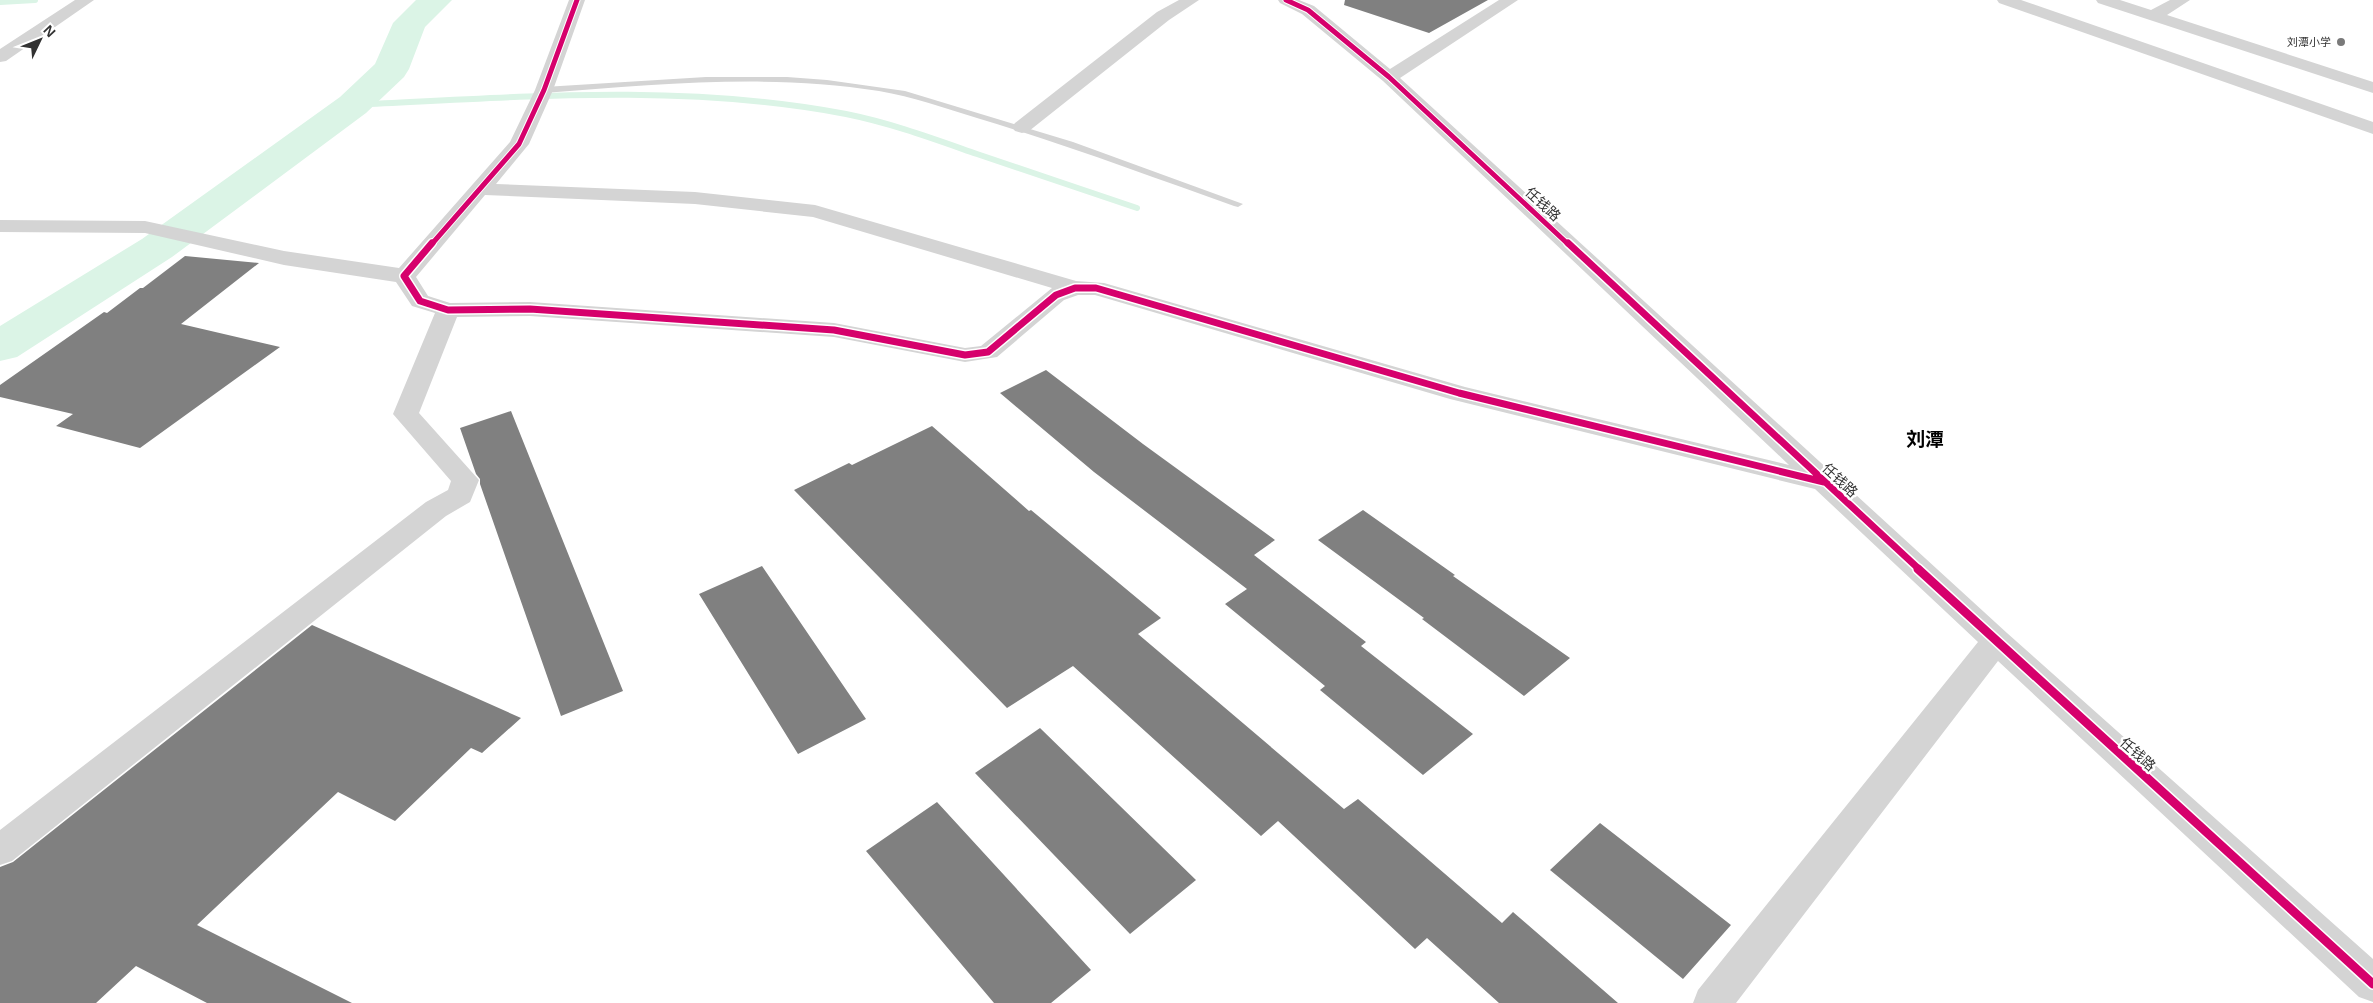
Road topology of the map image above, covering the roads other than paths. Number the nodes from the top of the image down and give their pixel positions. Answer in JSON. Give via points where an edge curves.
{"nodes":[{"id":1,"x":577,"y":0,"type":"edge"},
{"id":2,"x":1191,"y":0,"type":"edge"},
{"id":3,"x":1510,"y":0,"type":"edge"},
{"id":4,"x":2005,"y":0,"type":"edge"},
{"id":5,"x":2104,"y":0,"type":"edge"},
{"id":6,"x":2182,"y":0,"type":"edge"},
{"id":7,"x":82,"y":2,"type":"edge"},
{"id":8,"x":1306,"y":3,"type":"edge"},
{"id":9,"x":2153,"y":16,"type":"junction"},
{"id":10,"x":0,"y":57,"type":"edge"},
{"id":11,"x":1389,"y":77,"type":"junction"},
{"id":12,"x":2373,"y":88,"type":"edge"},
{"id":13,"x":544,"y":90,"type":"junction"},
{"id":14,"x":1022,"y":127,"type":"junction"},
{"id":15,"x":2373,"y":128,"type":"edge"},
{"id":16,"x":480,"y":189,"type":"junction"},
{"id":17,"x":1238,"y":204,"type":"dead end"},
{"id":18,"x":0,"y":226,"type":"edge"},
{"id":19,"x":404,"y":276,"type":"junction"},
{"id":20,"x":1075,"y":288,"type":"junction"},
{"id":21,"x":448,"y":310,"type":"junction"},
{"id":22,"x":1824,"y":482,"type":"junction"},
{"id":23,"x":1996,"y":641,"type":"junction"},
{"id":24,"x":0,"y":850,"type":"edge"},
{"id":25,"x":2373,"y":984,"type":"edge"},
{"id":26,"x":1712,"y":1003,"type":"edge"}],
"edges":[{"from":1,"to":13,"type":"street"},
{"from":2,"to":14,"type":"street","via":[[1163,16]]},
{"from":3,"to":11,"type":"street"},
{"from":4,"to":15,"type":"street"},
{"from":5,"to":9,"type":"street"},
{"from":6,"to":9,"type":"street"},
{"from":7,"to":10,"type":"street"},
{"from":8,"to":11,"type":"street","name":"任钱路"},
{"from":9,"to":12,"type":"street"},
{"from":11,"to":22,"type":"street","name":"任钱路"},
{"from":13,"to":14,"type":"lane","via":[[692,80],[818,82],[869,87]]},
{"from":13,"to":16,"type":"street","via":[[520,144]]},
{"from":14,"to":17,"type":"lane"},
{"from":16,"to":19,"type":"street"},
{"from":16,"to":20,"type":"street","via":[[695,198],[816,211]]},
{"from":18,"to":19,"type":"street","via":[[146,227],[284,258]]},
{"from":19,"to":21,"type":"street","via":[[420,301]]},
{"from":20,"to":21,"type":"street","via":[[1056,295],[988,352],[964,355],[834,330],[530,308]]},
{"from":20,"to":22,"type":"street","via":[[1096,288],[1459,393]]},
{"from":21,"to":24,"type":"street","via":[[406,414],[465,480],[460,495],[436,509]]},
{"from":22,"to":23,"type":"street","name":"任钱路"},
{"from":23,"to":25,"type":"street","name":"任钱路"},
{"from":23,"to":26,"type":"street"}]}
